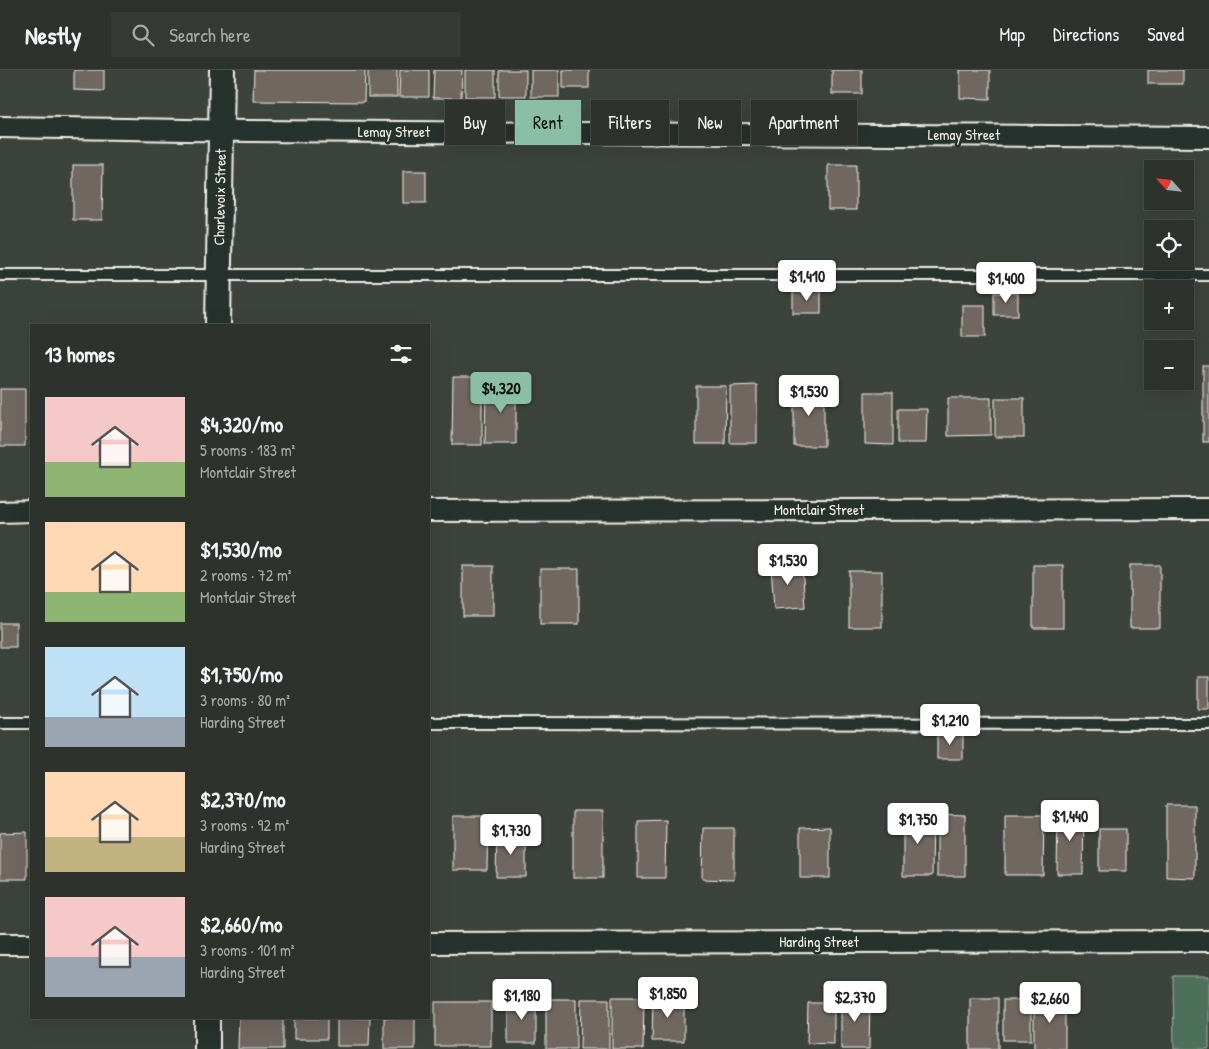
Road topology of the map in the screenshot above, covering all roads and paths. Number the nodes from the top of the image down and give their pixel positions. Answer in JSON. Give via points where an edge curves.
{"nodes":[{"id":1,"x":222,"y":70,"type":"edge"},
{"id":2,"x":0,"y":127,"type":"edge"},
{"id":3,"x":221,"y":130,"type":"junction"},
{"id":4,"x":1209,"y":137,"type":"edge"},
{"id":5,"x":0,"y":275,"type":"edge"},
{"id":6,"x":1209,"y":275,"type":"edge"},
{"id":7,"x":219,"y":276,"type":"junction"},
{"id":8,"x":218,"y":324,"type":"edge"},
{"id":9,"x":1209,"y":509,"type":"edge"},
{"id":10,"x":430,"y":511,"type":"edge"},
{"id":11,"x":0,"y":512,"type":"edge"},
{"id":12,"x":30,"y":512,"type":"edge"},
{"id":13,"x":0,"y":723,"type":"edge"},
{"id":14,"x":30,"y":723,"type":"edge"},
{"id":15,"x":430,"y":723,"type":"edge"},
{"id":16,"x":1209,"y":724,"type":"edge"},
{"id":17,"x":1209,"y":941,"type":"edge"},
{"id":18,"x":430,"y":943,"type":"edge"},
{"id":19,"x":0,"y":944,"type":"edge"},
{"id":20,"x":30,"y":944,"type":"edge"},
{"id":21,"x":207,"y":1019,"type":"edge"},
{"id":22,"x":207,"y":1049,"type":"edge"}],
"edges":[{"from":1,"to":3,"type":"street","name":"Charlevoix Street"},
{"from":2,"to":3,"type":"street","name":"Lemay Street"},
{"from":3,"to":4,"type":"street","name":"Lemay Street"},
{"from":3,"to":7,"type":"street","name":"Charlevoix Street"},
{"from":5,"to":7,"type":"lane"},
{"from":6,"to":7,"type":"lane"},
{"from":7,"to":8,"type":"street","name":"Charlevoix Street"},
{"from":9,"to":10,"type":"street","name":"Montclair Street"},
{"from":11,"to":12,"type":"street"},
{"from":13,"to":14,"type":"lane"},
{"from":15,"to":16,"type":"lane"},
{"from":17,"to":18,"type":"street","name":"Harding Street"},
{"from":19,"to":20,"type":"street"},
{"from":21,"to":22,"type":"street"}]}
